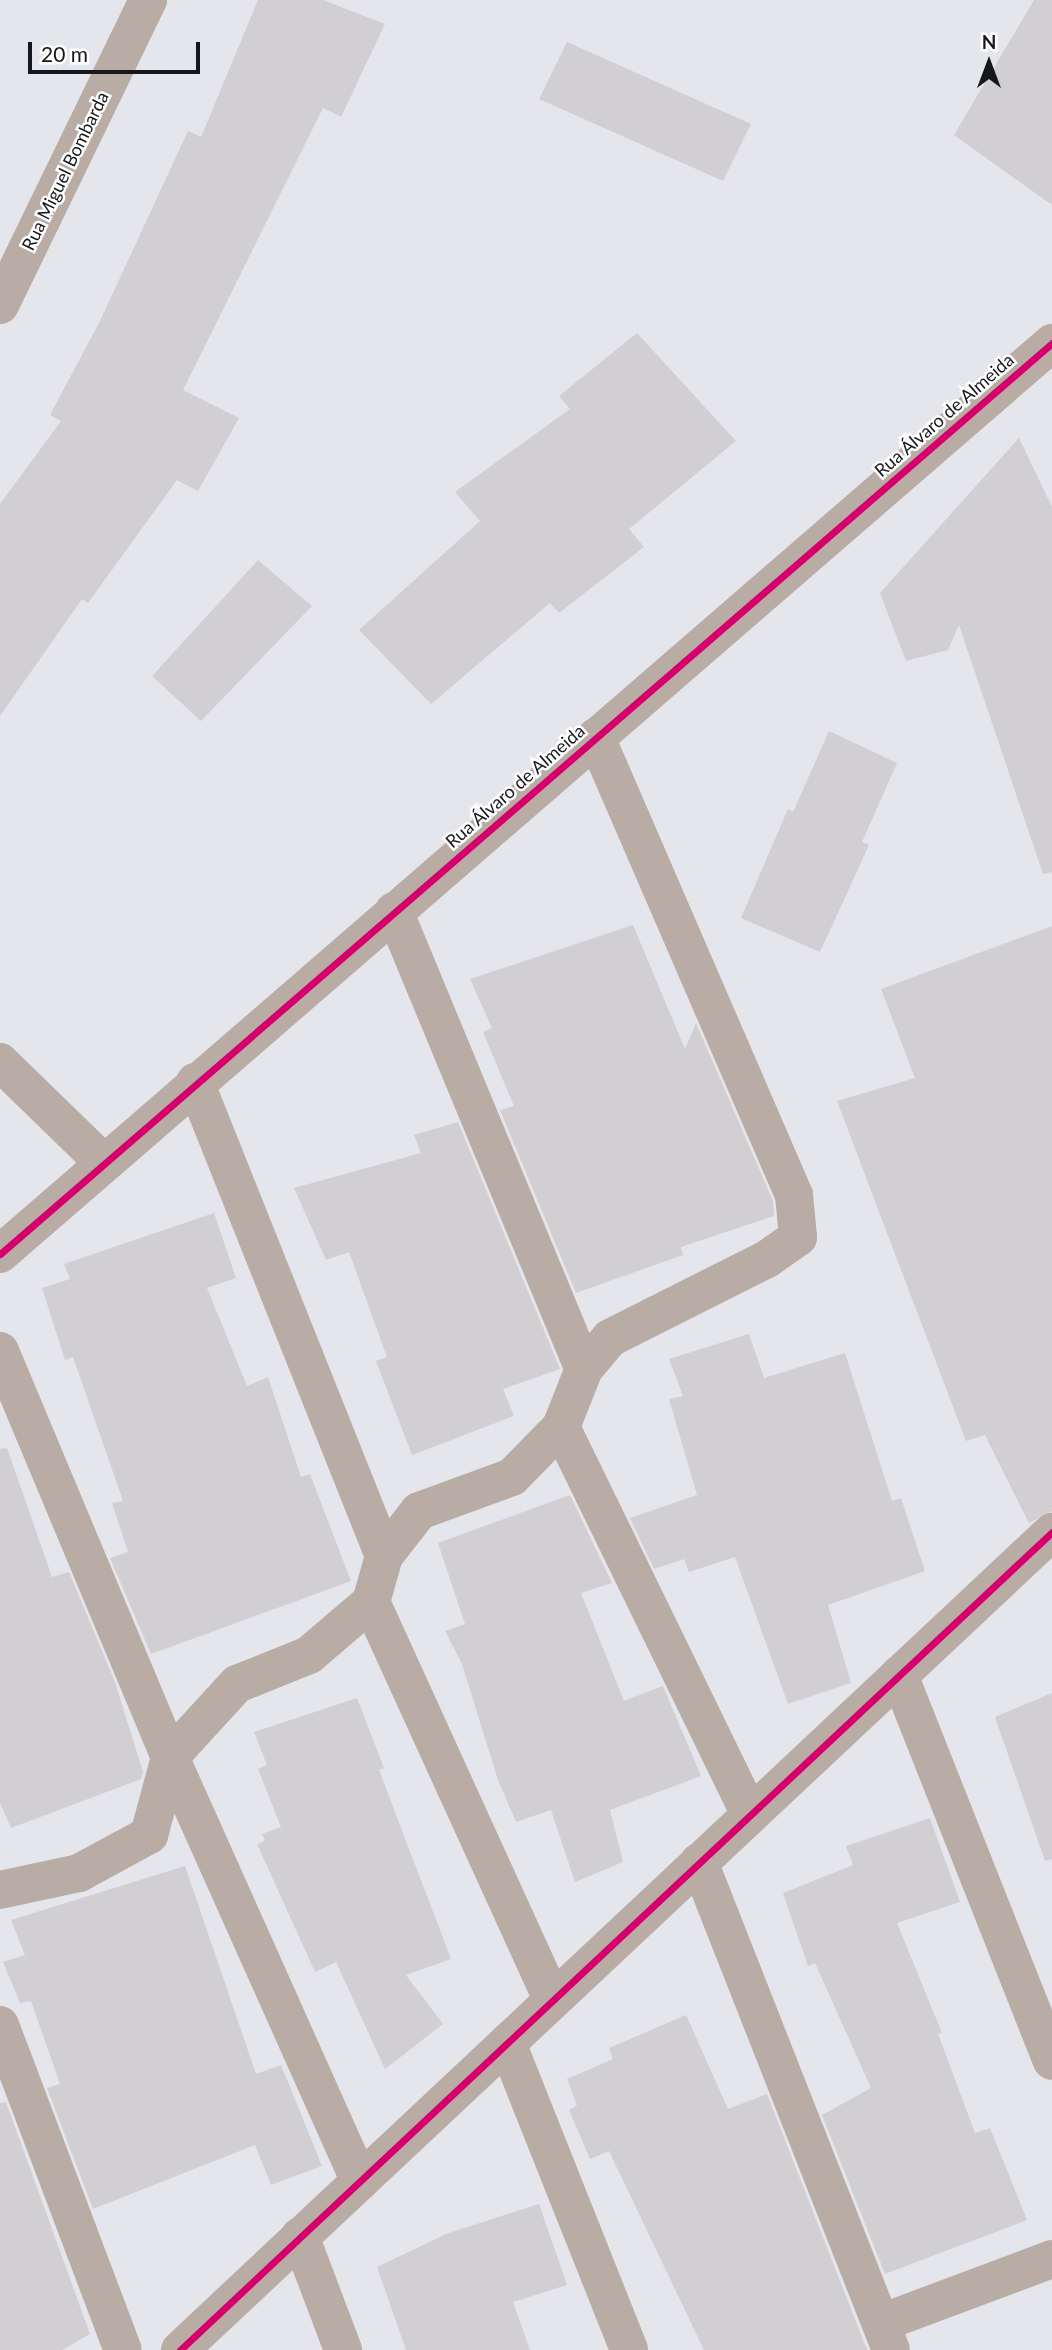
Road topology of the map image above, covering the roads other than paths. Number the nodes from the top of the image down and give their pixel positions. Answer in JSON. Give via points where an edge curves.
{"nodes":[{"id":1,"x":148,"y":0,"type":"edge"},
{"id":2,"x":0,"y":305,"type":"edge"},
{"id":3,"x":1052,"y":343,"type":"edge"},
{"id":4,"x":596,"y":737,"type":"junction"},
{"id":5,"x":394,"y":911,"type":"junction"},
{"id":6,"x":0,"y":1062,"type":"edge"},
{"id":7,"x":195,"y":1082,"type":"junction"},
{"id":8,"x":103,"y":1162,"type":"junction"},
{"id":9,"x":0,"y":1254,"type":"edge"},
{"id":10,"x":0,"y":1350,"type":"edge"},
{"id":11,"x":583,"y":1369,"type":"junction"},
{"id":12,"x":561,"y":1427,"type":"junction"},
{"id":13,"x":1052,"y":1532,"type":"edge"},
{"id":14,"x":384,"y":1556,"type":"junction"},
{"id":15,"x":371,"y":1602,"type":"junction"},
{"id":16,"x":899,"y":1675,"type":"junction"},
{"id":17,"x":170,"y":1757,"type":"junction"},
{"id":18,"x":749,"y":1813,"type":"junction"},
{"id":19,"x":699,"y":1863,"type":"junction"},
{"id":20,"x":0,"y":1890,"type":"edge"},
{"id":21,"x":552,"y":2000,"type":"junction"},
{"id":22,"x":0,"y":2025,"type":"edge"},
{"id":23,"x":507,"y":2043,"type":"junction"},
{"id":24,"x":1052,"y":2061,"type":"edge"},
{"id":25,"x":360,"y":2181,"type":"junction"},
{"id":26,"x":300,"y":2236,"type":"junction"},
{"id":27,"x":1052,"y":2259,"type":"edge"},
{"id":28,"x":886,"y":2337,"type":"edge"},
{"id":29,"x":123,"y":2350,"type":"edge"},
{"id":30,"x":180,"y":2350,"type":"edge"},
{"id":31,"x":343,"y":2350,"type":"edge"},
{"id":32,"x":629,"y":2350,"type":"edge"}],
"edges":[{"from":1,"to":2,"type":"street","name":"Rua Miguel Bombarda"},
{"from":3,"to":4,"type":"street","name":"Rua Álvaro de Almeida"},
{"from":4,"to":5,"type":"street","name":"Rua Álvaro de Almeida"},
{"from":4,"to":11,"type":"street","via":[[794,1195],[798,1237],[767,1259],[610,1338]]},
{"from":5,"to":7,"type":"street","name":"Rua Álvaro de Almeida"},
{"from":5,"to":11,"type":"street"},
{"from":6,"to":8,"type":"street"},
{"from":7,"to":8,"type":"street","name":"Rua Álvaro de Almeida"},
{"from":7,"to":14,"type":"street"},
{"from":8,"to":9,"type":"street","name":"Rua Álvaro de Almeida"},
{"from":10,"to":17,"type":"street"},
{"from":11,"to":12,"type":"street"},
{"from":12,"to":14,"type":"street","via":[[512,1477],[419,1511]]},
{"from":12,"to":18,"type":"street"},
{"from":13,"to":16,"type":"street"},
{"from":14,"to":15,"type":"street"},
{"from":15,"to":17,"type":"street","via":[[309,1655],[237,1684]]},
{"from":15,"to":21,"type":"street"},
{"from":16,"to":18,"type":"street"},
{"from":16,"to":24,"type":"street"},
{"from":17,"to":20,"type":"street","via":[[149,1835],[79,1873]]},
{"from":17,"to":25,"type":"street"},
{"from":18,"to":19,"type":"street"},
{"from":19,"to":21,"type":"street"},
{"from":19,"to":28,"type":"street"},
{"from":21,"to":23,"type":"street"},
{"from":22,"to":29,"type":"street"},
{"from":23,"to":25,"type":"street"},
{"from":23,"to":32,"type":"street"},
{"from":25,"to":26,"type":"street"},
{"from":26,"to":30,"type":"street"},
{"from":26,"to":31,"type":"street"},
{"from":27,"to":28,"type":"street"}]}
